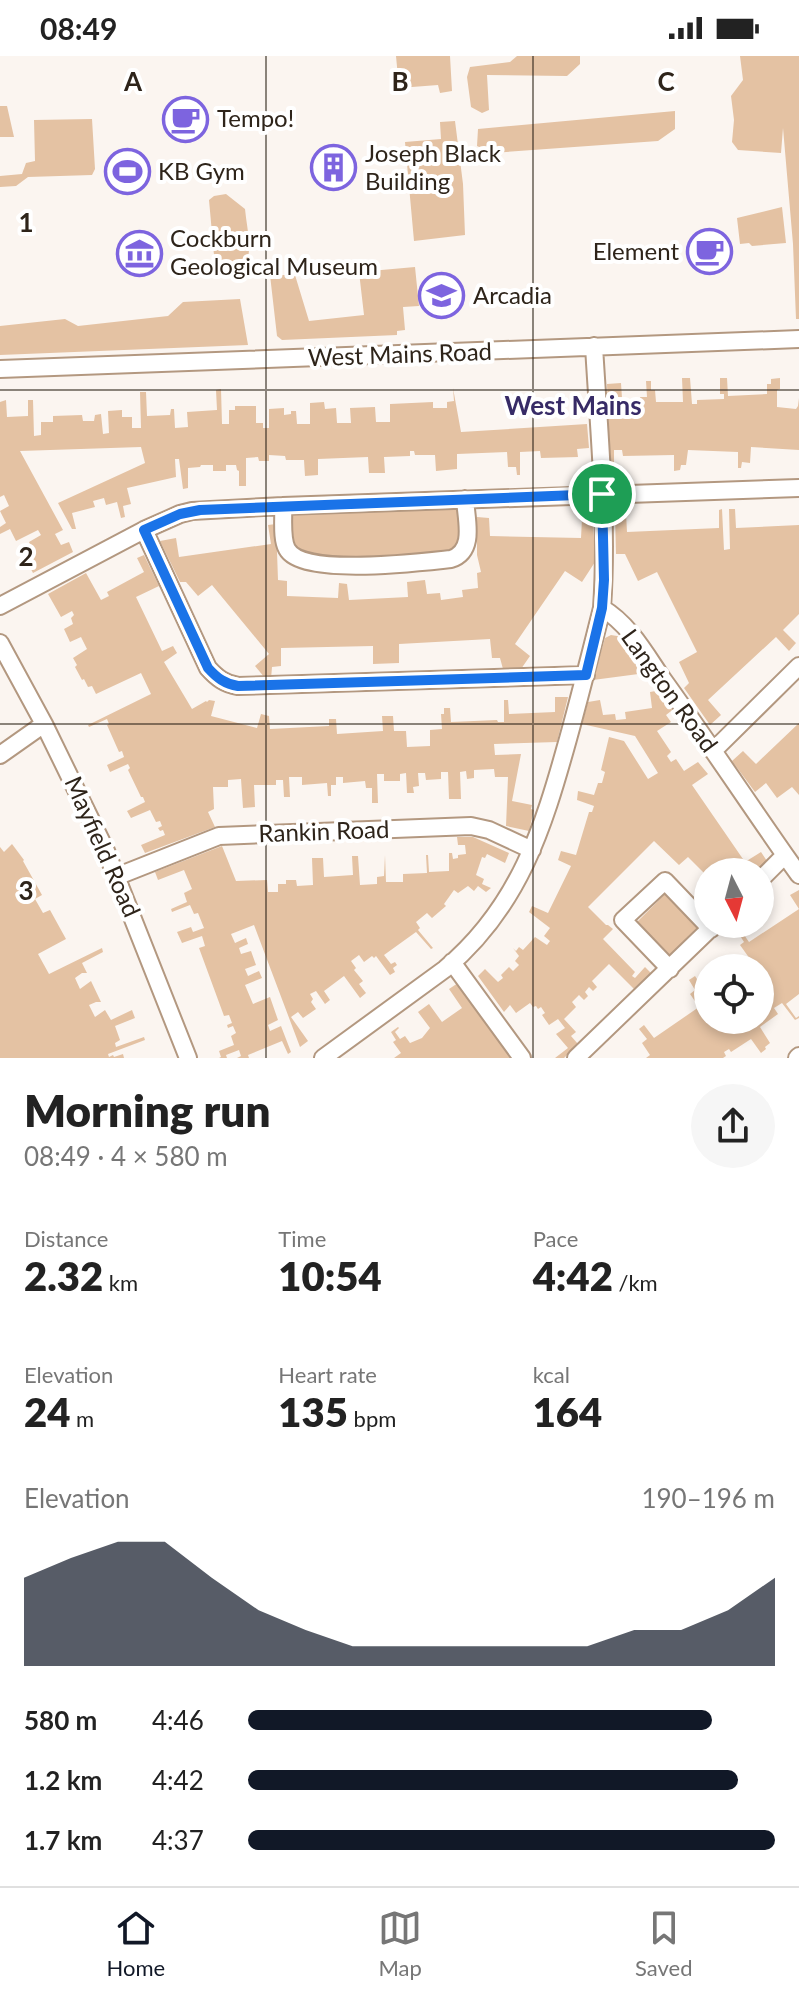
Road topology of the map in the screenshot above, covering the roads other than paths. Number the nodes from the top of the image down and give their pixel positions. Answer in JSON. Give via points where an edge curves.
{"nodes":[{"id":1,"x":799,"y":339,"type":"edge"},
{"id":2,"x":594,"y":346,"type":"junction"},
{"id":3,"x":0,"y":369,"type":"edge"},
{"id":4,"x":799,"y":488,"type":"edge"},
{"id":5,"x":602,"y":494,"type":"junction"},
{"id":6,"x":465,"y":499,"type":"junction"},
{"id":7,"x":283,"y":506,"type":"junction"},
{"id":8,"x":144,"y":530,"type":"junction"},
{"id":9,"x":0,"y":606,"type":"edge"},
{"id":10,"x":602,"y":608,"type":"junction"},
{"id":11,"x":0,"y":643,"type":"edge"},
{"id":12,"x":799,"y":666,"type":"edge"},
{"id":13,"x":586,"y":675,"type":"junction"},
{"id":14,"x":44,"y":724,"type":"junction"},
{"id":15,"x":713,"y":751,"type":"junction"},
{"id":16,"x":0,"y":755,"type":"edge"},
{"id":17,"x":532,"y":850,"type":"junction"},
{"id":18,"x":785,"y":855,"type":"junction"},
{"id":19,"x":774,"y":866,"type":"edge"},
{"id":20,"x":799,"y":875,"type":"edge"},
{"id":21,"x":118,"y":876,"type":"junction"},
{"id":22,"x":694,"y":908,"type":"edge"},
{"id":23,"x":701,"y":938,"type":"edge"},
{"id":24,"x":452,"y":962,"type":"junction"},
{"id":25,"x":670,"y":969,"type":"junction"},
{"id":26,"x":188,"y":1058,"type":"edge"},
{"id":27,"x":323,"y":1058,"type":"edge"},
{"id":28,"x":522,"y":1058,"type":"edge"},
{"id":29,"x":576,"y":1058,"type":"edge"}],
"edges":[{"from":1,"to":2,"type":"street","name":"West Mains Road"},
{"from":2,"to":3,"type":"street","name":"West Mains Road"},
{"from":2,"to":5,"type":"street","name":"Langton Road"},
{"from":4,"to":5,"type":"street"},
{"from":5,"to":6,"type":"street"},
{"from":5,"to":10,"type":"street","name":"Langton Road"},
{"from":6,"to":7,"type":"street"},
{"from":6,"to":7,"type":"street","via":[[467,541],[461,555],[375,566],[297,559],[285,546]]},
{"from":7,"to":8,"type":"street","via":[[192,511]]},
{"from":8,"to":9,"type":"street"},
{"from":8,"to":13,"type":"street","via":[[208,668],[231,685]]},
{"from":10,"to":13,"type":"street"},
{"from":10,"to":15,"type":"street","name":"Langton Road","via":[[625,627]]},
{"from":11,"to":14,"type":"street","name":"Mayfield Road"},
{"from":12,"to":15,"type":"street"},
{"from":13,"to":17,"type":"street"},
{"from":14,"to":16,"type":"street"},
{"from":14,"to":21,"type":"street","name":"Mayfield Road"},
{"from":15,"to":18,"type":"street","name":"Langton Road"},
{"from":17,"to":21,"type":"street","name":"Rankin Road","via":[[471,826],[219,836]]},
{"from":17,"to":24,"type":"street","via":[[493,918]]},
{"from":18,"to":19,"type":"street"},
{"from":18,"to":20,"type":"street","name":"Langton Road"},
{"from":21,"to":26,"type":"street","name":"Mayfield Road"},
{"from":22,"to":25,"type":"street","via":[[665,881],[623,920]]},
{"from":23,"to":25,"type":"street"},
{"from":24,"to":27,"type":"street"},
{"from":24,"to":28,"type":"street"},
{"from":25,"to":29,"type":"street"}]}
